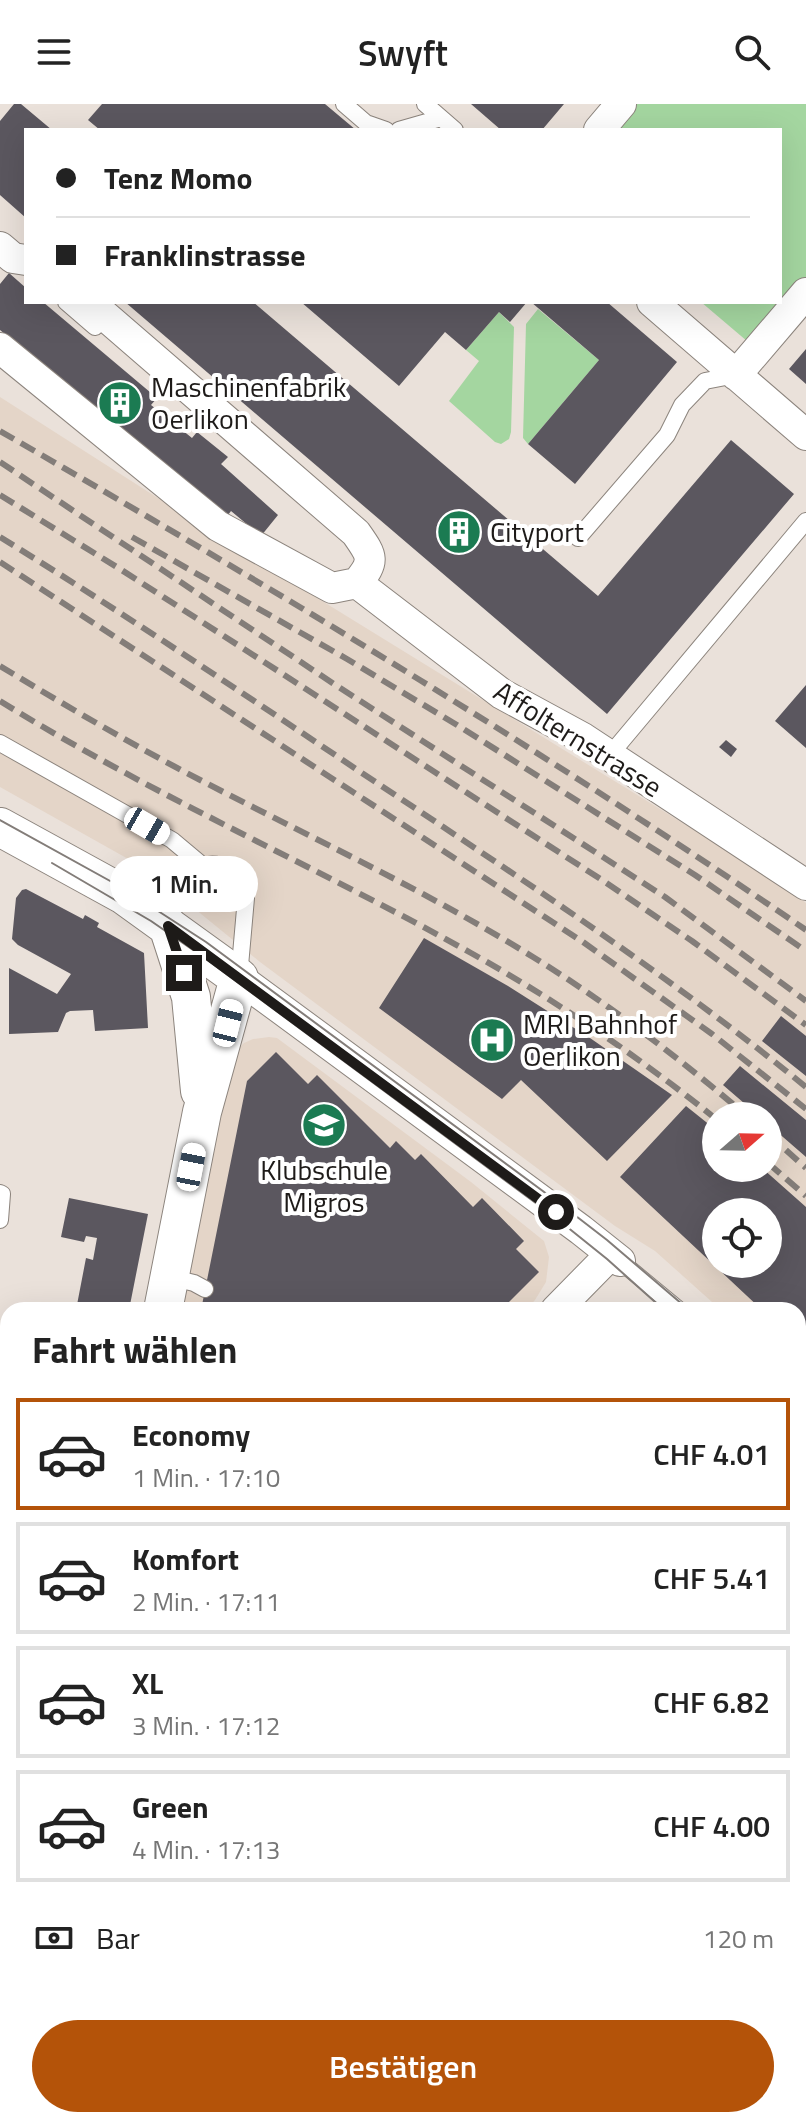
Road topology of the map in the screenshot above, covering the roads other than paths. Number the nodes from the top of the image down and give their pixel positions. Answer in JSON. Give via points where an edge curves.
{"nodes":[{"id":1,"x":344,"y":104,"type":"edge"},
{"id":2,"x":425,"y":104,"type":"edge"},
{"id":3,"x":621,"y":104,"type":"edge"},
{"id":4,"x":441,"y":118,"type":"junction"},
{"id":5,"x":380,"y":128,"type":"edge"},
{"id":6,"x":406,"y":128,"type":"edge"},
{"id":7,"x":453,"y":128,"type":"edge"},
{"id":8,"x":601,"y":128,"type":"edge"},
{"id":9,"x":806,"y":293,"type":"edge"},
{"id":10,"x":68,"y":304,"type":"edge"},
{"id":11,"x":91,"y":304,"type":"edge"},
{"id":12,"x":654,"y":304,"type":"edge"},
{"id":13,"x":0,"y":348,"type":"edge"},
{"id":14,"x":736,"y":375,"type":"junction"},
{"id":15,"x":169,"y":391,"type":"dead end"},
{"id":16,"x":806,"y":435,"type":"edge"},
{"id":17,"x":806,"y":521,"type":"edge"},
{"id":18,"x":578,"y":538,"type":"dead end"},
{"id":19,"x":357,"y":583,"type":"junction"},
{"id":20,"x":0,"y":743,"type":"edge"},
{"id":21,"x":609,"y":756,"type":"junction"},
{"id":22,"x":0,"y":827,"type":"edge"},
{"id":23,"x":203,"y":866,"type":"junction"},
{"id":24,"x":806,"y":885,"type":"edge"},
{"id":25,"x":168,"y":926,"type":"junction"},
{"id":26,"x":239,"y":978,"type":"junction"},
{"id":27,"x":202,"y":1112,"type":"junction"},
{"id":28,"x":0,"y":1193,"type":"edge"},
{"id":29,"x":0,"y":1220,"type":"edge"},
{"id":30,"x":615,"y":1258,"type":"junction"},
{"id":31,"x":205,"y":1289,"type":"dead end"},
{"id":32,"x":166,"y":1294,"type":"edge"},
{"id":33,"x":565,"y":1302,"type":"edge"},
{"id":34,"x":669,"y":1302,"type":"edge"}],
"edges":[{"from":1,"to":5,"type":"lane"},
{"from":2,"to":4,"type":"lane"},
{"from":3,"to":8,"type":"street"},
{"from":4,"to":6,"type":"lane"},
{"from":4,"to":7,"type":"lane"},
{"from":9,"to":14,"type":"street"},
{"from":10,"to":15,"type":"lane"},
{"from":11,"to":19,"type":"street","via":[[356,533],[371,554],[371,564]]},
{"from":12,"to":14,"type":"street"},
{"from":13,"to":19,"type":"street","via":[[218,526],[332,588]]},
{"from":14,"to":16,"type":"street"},
{"from":14,"to":18,"type":"lane","via":[[705,381],[682,405],[667,435]]},
{"from":17,"to":21,"type":"lane"},
{"from":19,"to":21,"type":"street","name":"Affolternstrasse","via":[[502,694]]},
{"from":20,"to":23,"type":"lane","via":[[172,840]]},
{"from":21,"to":24,"type":"street","name":"Affolternstrasse"},
{"from":22,"to":25,"type":"street","via":[[124,895]]},
{"from":23,"to":25,"type":"lane","via":[[184,876],[171,894]]},
{"from":23,"to":26,"type":"lane","via":[[227,869],[243,886],[246,911]]},
{"from":25,"to":26,"type":"street"},
{"from":25,"to":27,"type":"street","via":[[191,997]]},
{"from":26,"to":27,"type":"street"},
{"from":26,"to":30,"type":"street"},
{"from":27,"to":32,"type":"street"},
{"from":28,"to":29,"type":"lane"},
{"from":30,"to":33,"type":"street"},
{"from":30,"to":34,"type":"lane"},
{"from":31,"to":32,"type":"lane","via":[[194,1283]]}]}
